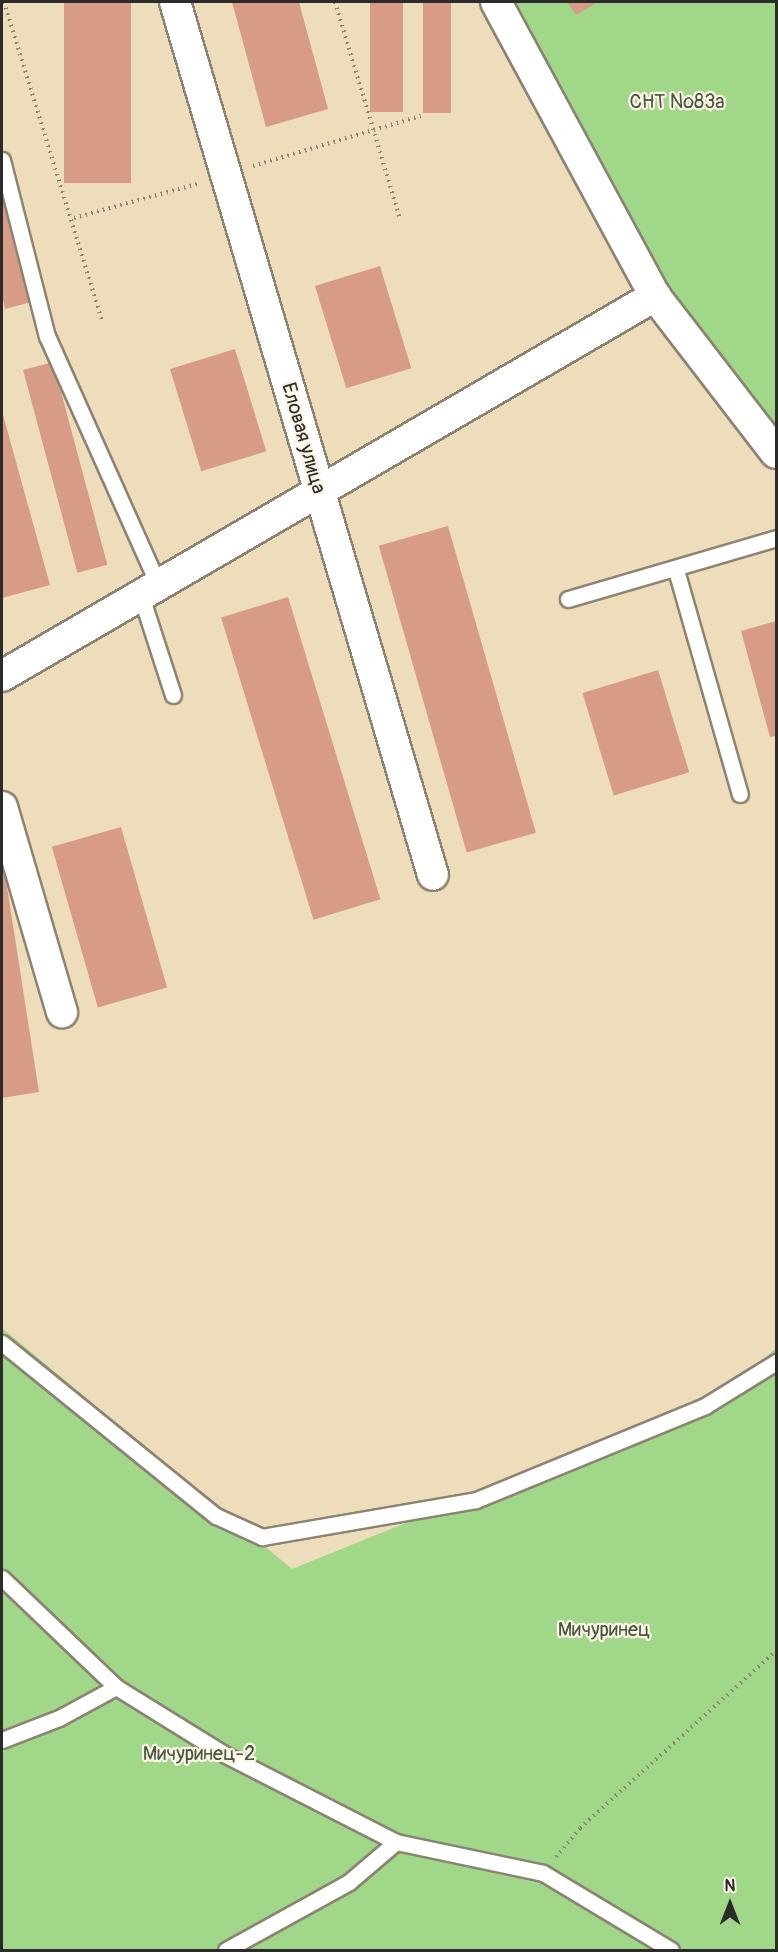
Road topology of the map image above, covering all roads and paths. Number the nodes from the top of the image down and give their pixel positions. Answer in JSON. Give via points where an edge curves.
{"nodes":[{"id":1,"x":4,"y":2,"type":"edge"},
{"id":2,"x":174,"y":2,"type":"edge"},
{"id":3,"x":335,"y":2,"type":"edge"},
{"id":4,"x":496,"y":2,"type":"edge"},
{"id":5,"x":2,"y":160,"type":"edge"},
{"id":6,"x":400,"y":219,"type":"dead end"},
{"id":7,"x":655,"y":296,"type":"junction"},
{"id":8,"x":104,"y":323,"type":"dead end"},
{"id":9,"x":777,"y":453,"type":"edge"},
{"id":10,"x":320,"y":491,"type":"junction"},
{"id":11,"x":777,"y":538,"type":"edge"},
{"id":12,"x":676,"y":570,"type":"junction"},
{"id":13,"x":150,"y":590,"type":"junction"},
{"id":14,"x":568,"y":599,"type":"dead end"},
{"id":15,"x":2,"y":676,"type":"edge"},
{"id":16,"x":173,"y":695,"type":"dead end"},
{"id":17,"x":740,"y":794,"type":"dead end"},
{"id":18,"x":2,"y":807,"type":"edge"},
{"id":19,"x":433,"y":875,"type":"dead end"},
{"id":20,"x":62,"y":1012,"type":"dead end"},
{"id":21,"x":2,"y":1343,"type":"edge"},
{"id":22,"x":777,"y":1362,"type":"edge"},
{"id":23,"x":2,"y":1578,"type":"edge"},
{"id":24,"x":777,"y":1651,"type":"edge"},
{"id":25,"x":116,"y":1687,"type":"junction"},
{"id":26,"x":2,"y":1740,"type":"edge"},
{"id":27,"x":396,"y":1842,"type":"junction"},
{"id":28,"x":543,"y":1874,"type":"junction"},
{"id":29,"x":652,"y":1946,"type":"edge"},
{"id":30,"x":226,"y":1950,"type":"edge"},
{"id":31,"x":671,"y":1950,"type":"edge"}],
"edges":[{"from":1,"to":8,"type":"path"},
{"from":2,"to":10,"type":"street","name":"Еловая улица"},
{"from":3,"to":6,"type":"path"},
{"from":4,"to":7,"type":"street"},
{"from":5,"to":13,"type":"lane","via":[[47,336]]},
{"from":7,"to":9,"type":"street"},
{"from":7,"to":10,"type":"street"},
{"from":10,"to":13,"type":"street"},
{"from":10,"to":19,"type":"street","name":"Еловая улица"},
{"from":11,"to":12,"type":"lane"},
{"from":12,"to":14,"type":"lane"},
{"from":12,"to":17,"type":"lane"},
{"from":13,"to":15,"type":"street"},
{"from":13,"to":16,"type":"lane"},
{"from":18,"to":20,"type":"street"},
{"from":21,"to":22,"type":"lane","via":[[216,1516],[262,1537],[477,1500],[705,1406]]},
{"from":23,"to":25,"type":"lane"},
{"from":24,"to":28,"type":"path","via":[[580,1828]]},
{"from":25,"to":26,"type":"lane","via":[[59,1718]]},
{"from":25,"to":27,"type":"lane","via":[[224,1754]]},
{"from":27,"to":28,"type":"lane"},
{"from":27,"to":30,"type":"lane","via":[[349,1882]]},
{"from":28,"to":29,"type":"lane"},
{"from":29,"to":31,"type":"lane"}]}
